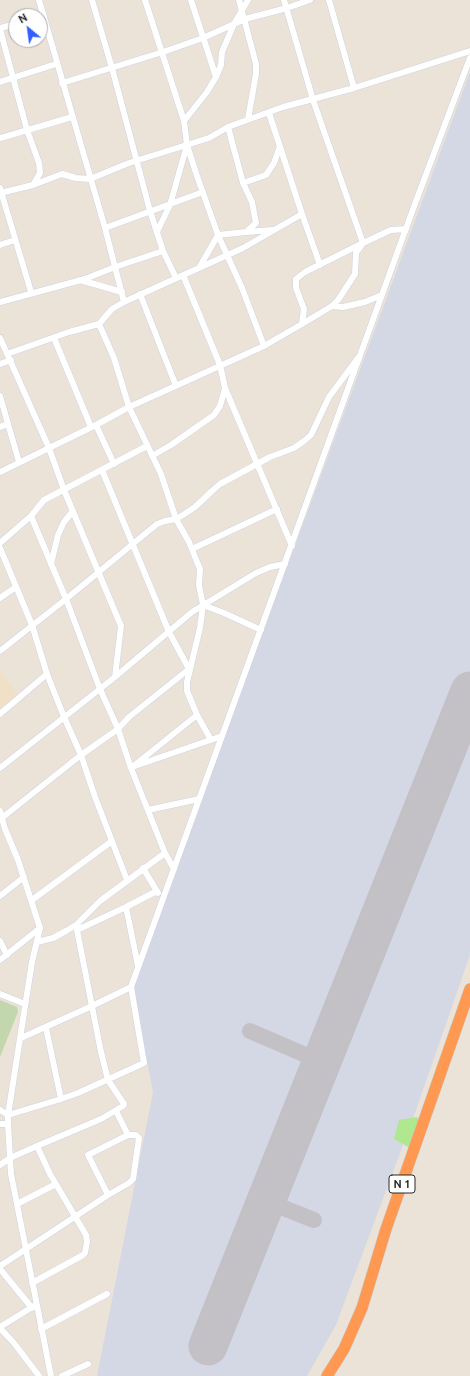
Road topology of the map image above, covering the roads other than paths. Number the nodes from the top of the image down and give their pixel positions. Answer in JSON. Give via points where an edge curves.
{"nodes":[{"id":1,"x":92,"y":0,"type":"edge"},
{"id":2,"x":145,"y":0,"type":"edge"},
{"id":3,"x":191,"y":0,"type":"edge"},
{"id":4,"x":239,"y":0,"type":"edge"},
{"id":5,"x":248,"y":0,"type":"edge"},
{"id":6,"x":284,"y":0,"type":"edge"},
{"id":7,"x":310,"y":0,"type":"edge"},
{"id":8,"x":329,"y":0,"type":"edge"},
{"id":9,"x":286,"y":8,"type":"junction"},
{"id":10,"x":242,"y":10,"type":"junction"},
{"id":11,"x":245,"y":20,"type":"junction"},
{"id":12,"x":234,"y":24,"type":"junction"},
{"id":13,"x":0,"y":28,"type":"edge"},
{"id":14,"x":48,"y":37,"type":"edge"},
{"id":15,"x":203,"y":38,"type":"junction"},
{"id":16,"x":470,"y":51,"type":"edge"},
{"id":17,"x":163,"y":52,"type":"junction"},
{"id":18,"x":470,"y":58,"type":"edge"},
{"id":19,"x":56,"y":64,"type":"junction"},
{"id":20,"x":112,"y":68,"type":"junction"},
{"id":21,"x":14,"y":77,"type":"junction"},
{"id":22,"x":216,"y":77,"type":"junction"},
{"id":23,"x":0,"y":82,"type":"edge"},
{"id":24,"x":62,"y":82,"type":"junction"},
{"id":25,"x":354,"y":88,"type":"junction"},
{"id":26,"x":313,"y":100,"type":"junction"},
{"id":27,"x":269,"y":113,"type":"junction"},
{"id":28,"x":72,"y":117,"type":"junction"},
{"id":29,"x":248,"y":119,"type":"junction"},
{"id":30,"x":184,"y":121,"type":"junction"},
{"id":31,"x":228,"y":126,"type":"junction"},
{"id":32,"x":27,"y":130,"type":"junction"},
{"id":33,"x":0,"y":138,"type":"edge"},
{"id":34,"x":187,"y":145,"type":"junction"},
{"id":35,"x":280,"y":146,"type":"junction"},
{"id":36,"x":137,"y":161,"type":"junction"},
{"id":37,"x":90,"y":179,"type":"junction"},
{"id":38,"x":244,"y":183,"type":"junction"},
{"id":39,"x":33,"y":185,"type":"junction"},
{"id":40,"x":0,"y":191,"type":"edge"},
{"id":41,"x":203,"y":192,"type":"junction"},
{"id":42,"x":170,"y":205,"type":"junction"},
{"id":43,"x":150,"y":211,"type":"junction"},
{"id":44,"x":302,"y":214,"type":"junction"},
{"id":45,"x":105,"y":228,"type":"junction"},
{"id":46,"x":275,"y":229,"type":"junction"},
{"id":47,"x":406,"y":229,"type":"junction"},
{"id":48,"x":157,"y":232,"type":"junction"},
{"id":49,"x":246,"y":232,"type":"junction"},
{"id":50,"x":218,"y":235,"type":"junction"},
{"id":51,"x":15,"y":240,"type":"junction"},
{"id":52,"x":363,"y":243,"type":"junction"},
{"id":53,"x":0,"y":245,"type":"edge"},
{"id":54,"x":163,"y":251,"type":"junction"},
{"id":55,"x":228,"y":255,"type":"junction"},
{"id":56,"x":320,"y":264,"type":"junction"},
{"id":57,"x":115,"y":266,"type":"junction"},
{"id":58,"x":199,"y":268,"type":"junction"},
{"id":59,"x":183,"y":276,"type":"junction"},
{"id":60,"x":176,"y":278,"type":"junction"},
{"id":61,"x":80,"y":280,"type":"junction"},
{"id":62,"x":31,"y":292,"type":"junction"},
{"id":63,"x":122,"y":292,"type":"junction"},
{"id":64,"x":140,"y":294,"type":"junction"},
{"id":65,"x":382,"y":295,"type":"junction"},
{"id":66,"x":0,"y":302,"type":"edge"},
{"id":67,"x":124,"y":302,"type":"junction"},
{"id":68,"x":332,"y":306,"type":"junction"},
{"id":69,"x":99,"y":324,"type":"junction"},
{"id":70,"x":302,"y":324,"type":"junction"},
{"id":71,"x":0,"y":338,"type":"edge"},
{"id":72,"x":54,"y":338,"type":"junction"},
{"id":73,"x":264,"y":346,"type":"junction"},
{"id":74,"x":362,"y":352,"type":"junction"},
{"id":75,"x":7,"y":354,"type":"junction"},
{"id":76,"x":10,"y":360,"type":"junction"},
{"id":77,"x":0,"y":364,"type":"edge"},
{"id":78,"x":220,"y":365,"type":"junction"},
{"id":79,"x":176,"y":386,"type":"junction"},
{"id":80,"x":225,"y":388,"type":"junction"},
{"id":81,"x":0,"y":396,"type":"edge"},
{"id":82,"x":129,"y":407,"type":"junction"},
{"id":83,"x":8,"y":424,"type":"junction"},
{"id":84,"x":93,"y":426,"type":"junction"},
{"id":85,"x":0,"y":427,"type":"edge"},
{"id":86,"x":147,"y":446,"type":"junction"},
{"id":87,"x":49,"y":448,"type":"junction"},
{"id":88,"x":152,"y":456,"type":"junction"},
{"id":89,"x":19,"y":462,"type":"junction"},
{"id":90,"x":114,"y":464,"type":"junction"},
{"id":91,"x":257,"y":464,"type":"junction"},
{"id":92,"x":102,"y":470,"type":"junction"},
{"id":93,"x":0,"y":472,"type":"edge"},
{"id":94,"x":64,"y":490,"type":"junction"},
{"id":95,"x":277,"y":509,"type":"junction"},
{"id":96,"x":73,"y":511,"type":"junction"},
{"id":97,"x":31,"y":516,"type":"junction"},
{"id":98,"x":176,"y":519,"type":"junction"},
{"id":99,"x":0,"y":543,"type":"edge"},
{"id":100,"x":133,"y":544,"type":"junction"},
{"id":101,"x":292,"y":546,"type":"junction"},
{"id":102,"x":0,"y":548,"type":"edge"},
{"id":103,"x":192,"y":549,"type":"junction"},
{"id":104,"x":51,"y":564,"type":"junction"},
{"id":105,"x":285,"y":564,"type":"junction"},
{"id":106,"x":99,"y":572,"type":"junction"},
{"id":107,"x":16,"y":586,"type":"junction"},
{"id":108,"x":0,"y":598,"type":"edge"},
{"id":109,"x":66,"y":599,"type":"junction"},
{"id":110,"x":203,"y":606,"type":"junction"},
{"id":111,"x":32,"y":626,"type":"junction"},
{"id":112,"x":261,"y":630,"type":"junction"},
{"id":113,"x":169,"y":632,"type":"junction"},
{"id":114,"x":0,"y":650,"type":"edge"},
{"id":115,"x":190,"y":668,"type":"junction"},
{"id":116,"x":47,"y":674,"type":"junction"},
{"id":117,"x":115,"y":677,"type":"junction"},
{"id":118,"x":100,"y":689,"type":"junction"},
{"id":119,"x":0,"y":714,"type":"edge"},
{"id":120,"x":197,"y":715,"type":"junction"},
{"id":121,"x":64,"y":717,"type":"junction"},
{"id":122,"x":118,"y":729,"type":"junction"},
{"id":123,"x":222,"y":736,"type":"junction"},
{"id":124,"x":211,"y":740,"type":"junction"},
{"id":125,"x":81,"y":755,"type":"junction"},
{"id":126,"x":0,"y":768,"type":"edge"},
{"id":127,"x":131,"y":768,"type":"junction"},
{"id":128,"x":200,"y":799,"type":"junction"},
{"id":129,"x":148,"y":810,"type":"junction"},
{"id":130,"x":0,"y":811,"type":"edge"},
{"id":131,"x":3,"y":817,"type":"junction"},
{"id":132,"x":2,"y":831,"type":"edge"},
{"id":133,"x":112,"y":841,"type":"junction"},
{"id":134,"x":165,"y":853,"type":"junction"},
{"id":135,"x":143,"y":868,"type":"junction"},
{"id":136,"x":174,"y":869,"type":"junction"},
{"id":137,"x":24,"y":877,"type":"junction"},
{"id":138,"x":128,"y":880,"type":"junction"},
{"id":139,"x":157,"y":891,"type":"junction"},
{"id":140,"x":0,"y":896,"type":"edge"},
{"id":141,"x":32,"y":900,"type":"junction"},
{"id":142,"x":163,"y":900,"type":"junction"},
{"id":143,"x":126,"y":907,"type":"junction"},
{"id":144,"x":77,"y":927,"type":"junction"},
{"id":145,"x":40,"y":928,"type":"junction"},
{"id":146,"x":0,"y":941,"type":"edge"},
{"id":147,"x":37,"y":942,"type":"junction"},
{"id":148,"x":7,"y":954,"type":"junction"},
{"id":149,"x":0,"y":960,"type":"edge"},
{"id":150,"x":138,"y":966,"type":"junction"},
{"id":151,"x":131,"y":987,"type":"junction"},
{"id":152,"x":470,"y":989,"type":"edge"},
{"id":153,"x":0,"y":994,"type":"edge"},
{"id":154,"x":25,"y":1004,"type":"junction"},
{"id":155,"x":92,"y":1006,"type":"junction"},
{"id":156,"x":46,"y":1028,"type":"junction"},
{"id":157,"x":21,"y":1038,"type":"junction"},
{"id":158,"x":108,"y":1080,"type":"junction"},
{"id":159,"x":61,"y":1099,"type":"junction"},
{"id":160,"x":0,"y":1110,"type":"edge"},
{"id":161,"x":116,"y":1111,"type":"junction"},
{"id":162,"x":8,"y":1115,"type":"junction"},
{"id":163,"x":0,"y":1124,"type":"edge"},
{"id":164,"x":8,"y":1124,"type":"junction"},
{"id":165,"x":128,"y":1135,"type":"junction"},
{"id":166,"x":37,"y":1146,"type":"junction"},
{"id":167,"x":10,"y":1158,"type":"junction"},
{"id":168,"x":0,"y":1165,"type":"edge"},
{"id":169,"x":56,"y":1184,"type":"junction"},
{"id":170,"x":108,"y":1195,"type":"junction"},
{"id":171,"x":17,"y":1204,"type":"junction"},
{"id":172,"x":75,"y":1217,"type":"junction"},
{"id":173,"x":25,"y":1248,"type":"junction"},
{"id":174,"x":0,"y":1266,"type":"edge"},
{"id":175,"x":0,"y":1269,"type":"edge"},
{"id":176,"x":32,"y":1283,"type":"junction"},
{"id":177,"x":107,"y":1294,"type":"dead end"},
{"id":178,"x":34,"y":1306,"type":"junction"},
{"id":179,"x":0,"y":1328,"type":"edge"},
{"id":180,"x":41,"y":1329,"type":"junction"},
{"id":181,"x":88,"y":1364,"type":"dead end"},
{"id":182,"x":39,"y":1376,"type":"edge"},
{"id":183,"x":51,"y":1376,"type":"edge"},
{"id":184,"x":62,"y":1376,"type":"edge"},
{"id":185,"x":327,"y":1376,"type":"edge"}],
"edges":[{"from":1,"to":20,"type":"street"},
{"from":2,"to":17,"type":"street"},
{"from":3,"to":15,"type":"street"},
{"from":4,"to":10,"type":"street"},
{"from":5,"to":10,"type":"street"},
{"from":6,"to":9,"type":"street"},
{"from":7,"to":9,"type":"street"},
{"from":8,"to":25,"type":"street"},
{"from":9,"to":11,"type":"street"},
{"from":9,"to":26,"type":"street"},
{"from":10,"to":11,"type":"street"},
{"from":10,"to":12,"type":"street"},
{"from":11,"to":12,"type":"street"},
{"from":11,"to":29,"type":"street","via":[[256,64]]},
{"from":12,"to":15,"type":"street"},
{"from":12,"to":22,"type":"street","via":[[222,52],[221,65]]},
{"from":13,"to":21,"type":"street"},
{"from":14,"to":19,"type":"street"},
{"from":15,"to":17,"type":"street"},
{"from":15,"to":22,"type":"street"},
{"from":16,"to":25,"type":"street"},
{"from":17,"to":20,"type":"street"},
{"from":17,"to":30,"type":"street"},
{"from":18,"to":47,"type":"street"},
{"from":19,"to":21,"type":"street"},
{"from":19,"to":24,"type":"street"},
{"from":20,"to":24,"type":"street"},
{"from":20,"to":36,"type":"street"},
{"from":21,"to":23,"type":"street"},
{"from":21,"to":32,"type":"street"},
{"from":22,"to":30,"type":"street"},
{"from":24,"to":28,"type":"street"},
{"from":25,"to":26,"type":"street"},
{"from":26,"to":27,"type":"street"},
{"from":26,"to":52,"type":"street"},
{"from":27,"to":29,"type":"street"},
{"from":27,"to":35,"type":"street"},
{"from":28,"to":32,"type":"street"},
{"from":28,"to":37,"type":"street"},
{"from":29,"to":31,"type":"street"},
{"from":30,"to":34,"type":"street"},
{"from":31,"to":34,"type":"street","via":[[209,138]]},
{"from":31,"to":38,"type":"street"},
{"from":32,"to":33,"type":"street"},
{"from":32,"to":39,"type":"street","via":[[39,163],[40,173]]},
{"from":34,"to":36,"type":"street"},
{"from":34,"to":41,"type":"street"},
{"from":34,"to":42,"type":"street"},
{"from":35,"to":38,"type":"street","via":[[266,175]]},
{"from":35,"to":44,"type":"street"},
{"from":36,"to":37,"type":"street"},
{"from":36,"to":43,"type":"street"},
{"from":37,"to":39,"type":"street","via":[[62,174]]},
{"from":37,"to":45,"type":"street"},
{"from":38,"to":49,"type":"street","via":[[252,202],[256,223]]},
{"from":39,"to":40,"type":"street"},
{"from":40,"to":51,"type":"street"},
{"from":41,"to":42,"type":"street"},
{"from":41,"to":50,"type":"street"},
{"from":42,"to":43,"type":"street"},
{"from":42,"to":48,"type":"street"},
{"from":43,"to":45,"type":"street"},
{"from":43,"to":48,"type":"street"},
{"from":44,"to":46,"type":"street"},
{"from":44,"to":56,"type":"street"},
{"from":45,"to":57,"type":"street"},
{"from":46,"to":49,"type":"street"},
{"from":46,"to":55,"type":"street"},
{"from":47,"to":52,"type":"street","via":[[391,230]]},
{"from":47,"to":65,"type":"street"},
{"from":48,"to":54,"type":"street"},
{"from":49,"to":50,"type":"street"},
{"from":50,"to":55,"type":"street"},
{"from":50,"to":58,"type":"street"},
{"from":51,"to":53,"type":"street"},
{"from":51,"to":62,"type":"street"},
{"from":52,"to":56,"type":"street"},
{"from":52,"to":68,"type":"street","via":[[356,253],[355,274]]},
{"from":54,"to":57,"type":"street"},
{"from":54,"to":60,"type":"street"},
{"from":55,"to":58,"type":"street"},
{"from":55,"to":73,"type":"street"},
{"from":56,"to":70,"type":"street","via":[[296,279],[296,288],[304,309]]},
{"from":57,"to":61,"type":"street"},
{"from":57,"to":63,"type":"street"},
{"from":58,"to":59,"type":"street"},
{"from":59,"to":60,"type":"street"},
{"from":59,"to":78,"type":"street"},
{"from":60,"to":64,"type":"street"},
{"from":61,"to":62,"type":"street"},
{"from":61,"to":63,"type":"street"},
{"from":62,"to":66,"type":"street"},
{"from":63,"to":67,"type":"street"},
{"from":64,"to":67,"type":"street"},
{"from":64,"to":79,"type":"street"},
{"from":65,"to":68,"type":"street","via":[[343,307]]},
{"from":65,"to":74,"type":"street"},
{"from":67,"to":69,"type":"street","via":[[107,314]]},
{"from":68,"to":70,"type":"street"},
{"from":69,"to":72,"type":"street"},
{"from":69,"to":82,"type":"street","via":[[114,358]]},
{"from":70,"to":73,"type":"street"},
{"from":71,"to":75,"type":"street"},
{"from":72,"to":75,"type":"street"},
{"from":72,"to":84,"type":"street"},
{"from":73,"to":78,"type":"street"},
{"from":74,"to":91,"type":"street","via":[[330,397],[311,435],[294,448]]},
{"from":74,"to":101,"type":"street"},
{"from":75,"to":76,"type":"street"},
{"from":76,"to":77,"type":"street"},
{"from":76,"to":87,"type":"street"},
{"from":78,"to":79,"type":"street"},
{"from":78,"to":80,"type":"street"},
{"from":79,"to":82,"type":"street"},
{"from":80,"to":88,"type":"street","via":[[220,406],[214,415]]},
{"from":80,"to":91,"type":"street"},
{"from":81,"to":83,"type":"street"},
{"from":82,"to":84,"type":"street"},
{"from":82,"to":86,"type":"street"},
{"from":83,"to":85,"type":"street"},
{"from":83,"to":89,"type":"street"},
{"from":84,"to":87,"type":"street"},
{"from":84,"to":90,"type":"street"},
{"from":86,"to":88,"type":"street"},
{"from":86,"to":90,"type":"street"},
{"from":87,"to":89,"type":"street"},
{"from":87,"to":94,"type":"street"},
{"from":88,"to":98,"type":"street","via":[[168,492]]},
{"from":89,"to":93,"type":"street"},
{"from":90,"to":92,"type":"street"},
{"from":91,"to":95,"type":"street"},
{"from":91,"to":98,"type":"street","via":[[220,484],[195,507]]},
{"from":92,"to":94,"type":"street"},
{"from":92,"to":100,"type":"street"},
{"from":94,"to":96,"type":"street"},
{"from":94,"to":97,"type":"street","via":[[43,501]]},
{"from":95,"to":101,"type":"street"},
{"from":95,"to":103,"type":"street"},
{"from":96,"to":104,"type":"street","via":[[58,535]]},
{"from":96,"to":106,"type":"street"},
{"from":97,"to":99,"type":"street"},
{"from":97,"to":104,"type":"street"},
{"from":98,"to":100,"type":"street","via":[[157,524]]},
{"from":98,"to":103,"type":"street"},
{"from":100,"to":106,"type":"street"},
{"from":100,"to":113,"type":"street"},
{"from":101,"to":105,"type":"street"},
{"from":102,"to":107,"type":"street"},
{"from":103,"to":110,"type":"street","via":[[200,570],[199,585]]},
{"from":104,"to":109,"type":"street"},
{"from":105,"to":110,"type":"street","via":[[256,573]]},
{"from":105,"to":112,"type":"street"},
{"from":106,"to":109,"type":"street"},
{"from":106,"to":117,"type":"street","via":[[121,626]]},
{"from":107,"to":108,"type":"street"},
{"from":107,"to":111,"type":"street"},
{"from":109,"to":111,"type":"street"},
{"from":109,"to":118,"type":"street"},
{"from":110,"to":112,"type":"street"},
{"from":110,"to":113,"type":"street"},
{"from":110,"to":115,"type":"street"},
{"from":111,"to":114,"type":"street"},
{"from":111,"to":116,"type":"street"},
{"from":112,"to":123,"type":"street"},
{"from":113,"to":115,"type":"street"},
{"from":113,"to":117,"type":"street"},
{"from":115,"to":120,"type":"street","via":[[187,691]]},
{"from":115,"to":122,"type":"street","via":[[129,717]]},
{"from":116,"to":119,"type":"street"},
{"from":116,"to":121,"type":"street"},
{"from":117,"to":118,"type":"street"},
{"from":118,"to":121,"type":"street"},
{"from":118,"to":122,"type":"street"},
{"from":120,"to":124,"type":"street"},
{"from":120,"to":127,"type":"street"},
{"from":121,"to":125,"type":"street"},
{"from":121,"to":126,"type":"street"},
{"from":122,"to":125,"type":"street"},
{"from":122,"to":127,"type":"street"},
{"from":123,"to":124,"type":"street"},
{"from":123,"to":128,"type":"street"},
{"from":124,"to":127,"type":"street"},
{"from":125,"to":131,"type":"street"},
{"from":125,"to":133,"type":"street"},
{"from":127,"to":129,"type":"street"},
{"from":128,"to":129,"type":"street"},
{"from":128,"to":136,"type":"street"},
{"from":129,"to":134,"type":"street"},
{"from":130,"to":131,"type":"street"},
{"from":131,"to":132,"type":"street"},
{"from":132,"to":137,"type":"street"},
{"from":133,"to":138,"type":"street"},
{"from":133,"to":141,"type":"street"},
{"from":134,"to":135,"type":"street"},
{"from":134,"to":136,"type":"street"},
{"from":135,"to":138,"type":"street"},
{"from":135,"to":139,"type":"street"},
{"from":136,"to":142,"type":"street"},
{"from":137,"to":140,"type":"street"},
{"from":137,"to":141,"type":"street"},
{"from":138,"to":144,"type":"street","via":[[100,901]]},
{"from":139,"to":142,"type":"street"},
{"from":139,"to":143,"type":"street"},
{"from":141,"to":145,"type":"street"},
{"from":142,"to":150,"type":"street"},
{"from":143,"to":144,"type":"street"},
{"from":143,"to":150,"type":"street"},
{"from":144,"to":147,"type":"street"},
{"from":144,"to":155,"type":"street"},
{"from":145,"to":147,"type":"street"},
{"from":145,"to":148,"type":"street"},
{"from":146,"to":148,"type":"street"},
{"from":147,"to":154,"type":"street"},
{"from":148,"to":149,"type":"street"},
{"from":150,"to":151,"type":"street"},
{"from":151,"to":155,"type":"street"},
{"from":151,"to":158,"type":"street","via":[[144,1063]]},
{"from":152,"to":185,"type":"highway","number":"N 1","via":[[386,1229],[362,1308],[344,1349]]},
{"from":153,"to":154,"type":"street"},
{"from":154,"to":157,"type":"street"},
{"from":155,"to":156,"type":"street"},
{"from":155,"to":158,"type":"street"},
{"from":156,"to":157,"type":"street"},
{"from":156,"to":159,"type":"street"},
{"from":157,"to":162,"type":"street"},
{"from":158,"to":159,"type":"street"},
{"from":158,"to":161,"type":"street","via":[[124,1104]]},
{"from":159,"to":162,"type":"street"},
{"from":160,"to":162,"type":"street"},
{"from":161,"to":165,"type":"street"},
{"from":161,"to":166,"type":"street"},
{"from":162,"to":164,"type":"street"},
{"from":163,"to":164,"type":"street"},
{"from":164,"to":167,"type":"street"},
{"from":165,"to":170,"type":"street","via":[[136,1135],[139,1138],[134,1179]]},
{"from":165,"to":170,"type":"street","via":[[88,1155]]},
{"from":166,"to":167,"type":"street"},
{"from":166,"to":169,"type":"street"},
{"from":167,"to":168,"type":"street"},
{"from":167,"to":171,"type":"street"},
{"from":169,"to":171,"type":"street"},
{"from":169,"to":172,"type":"street"},
{"from":170,"to":172,"type":"street"},
{"from":171,"to":173,"type":"street"},
{"from":172,"to":173,"type":"street"},
{"from":172,"to":176,"type":"street","via":[[87,1238],[85,1253]]},
{"from":173,"to":174,"type":"street"},
{"from":173,"to":176,"type":"street"},
{"from":175,"to":178,"type":"street"},
{"from":176,"to":178,"type":"street"},
{"from":177,"to":180,"type":"street"},
{"from":178,"to":179,"type":"street"},
{"from":178,"to":180,"type":"street"},
{"from":179,"to":182,"type":"street"},
{"from":180,"to":183,"type":"street"},
{"from":181,"to":184,"type":"street"}]}
